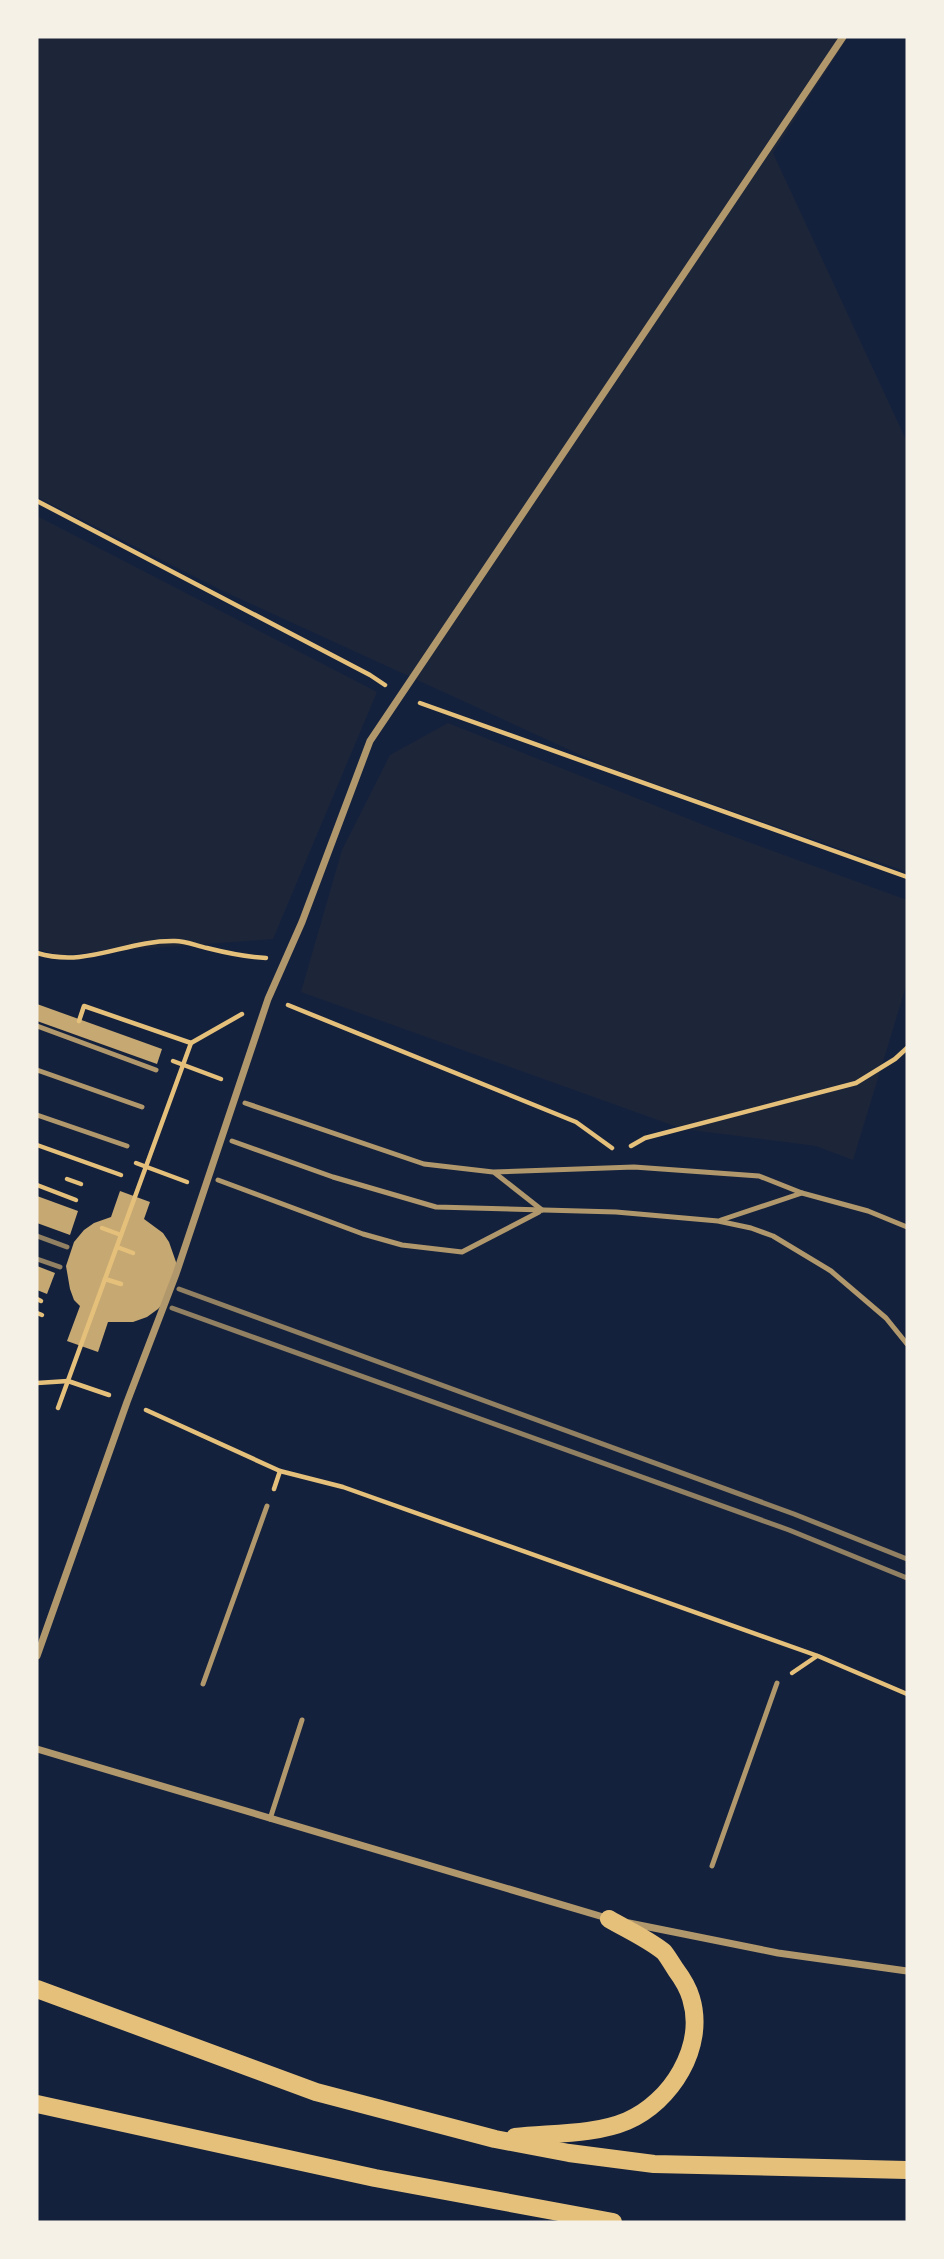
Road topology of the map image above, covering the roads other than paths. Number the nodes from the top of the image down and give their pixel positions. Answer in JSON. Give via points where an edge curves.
{"nodes":[{"id":1,"x":843,"y":37,"type":"edge"},
{"id":2,"x":37,"y":1026,"type":"edge"},
{"id":3,"x":37,"y":1070,"type":"edge"},
{"id":4,"x":156,"y":1070,"type":"dead end"},
{"id":5,"x":245,"y":1103,"type":"dead end"},
{"id":6,"x":142,"y":1107,"type":"dead end"},
{"id":7,"x":37,"y":1115,"type":"edge"},
{"id":8,"x":232,"y":1141,"type":"dead end"},
{"id":9,"x":127,"y":1146,"type":"dead end"},
{"id":10,"x":494,"y":1172,"type":"junction"},
{"id":11,"x":218,"y":1180,"type":"dead end"},
{"id":12,"x":802,"y":1193,"type":"junction"},
{"id":13,"x":542,"y":1210,"type":"junction"},
{"id":14,"x":718,"y":1220,"type":"junction"},
{"id":15,"x":907,"y":1227,"type":"edge"},
{"id":16,"x":907,"y":1344,"type":"edge"},
{"id":17,"x":267,"y":1506,"type":"road end"},
{"id":18,"x":37,"y":1656,"type":"edge"},
{"id":19,"x":777,"y":1683,"type":"road end"},
{"id":20,"x":203,"y":1685,"type":"dead end"},
{"id":21,"x":302,"y":1720,"type":"dead end"},
{"id":22,"x":37,"y":1749,"type":"edge"},
{"id":23,"x":270,"y":1819,"type":"junction"},
{"id":24,"x":712,"y":1866,"type":"dead end"},
{"id":25,"x":608,"y":1919,"type":"junction"},
{"id":26,"x":907,"y":1971,"type":"edge"},
{"id":27,"x":37,"y":1989,"type":"edge"},
{"id":28,"x":37,"y":2104,"type":"edge"},
{"id":29,"x":495,"y":2139,"type":"junction"},
{"id":30,"x":907,"y":2170,"type":"edge"},
{"id":31,"x":612,"y":2222,"type":"edge"}],
"edges":[{"from":1,"to":18,"type":"street","via":[[370,741],[268,999],[176,1274]]},
{"from":2,"to":4,"type":"lane"},
{"from":3,"to":6,"type":"lane"},
{"from":5,"to":10,"type":"lane","via":[[424,1164]]},
{"from":7,"to":9,"type":"lane"},
{"from":8,"to":13,"type":"lane","via":[[436,1207]]},
{"from":10,"to":12,"type":"lane","via":[[634,1167],[759,1176]]},
{"from":10,"to":13,"type":"lane"},
{"from":11,"to":13,"type":"lane","via":[[376,1238],[462,1252]]},
{"from":12,"to":14,"type":"lane"},
{"from":12,"to":15,"type":"lane"},
{"from":13,"to":14,"type":"lane"},
{"from":14,"to":16,"type":"lane","via":[[773,1236],[831,1271],[886,1318]]},
{"from":17,"to":20,"type":"lane"},
{"from":19,"to":24,"type":"lane"},
{"from":21,"to":23,"type":"lane"},
{"from":22,"to":23,"type":"street"},
{"from":23,"to":25,"type":"street"},
{"from":25,"to":26,"type":"street","via":[[778,1953]]},
{"from":25,"to":29,"type":"main road","via":[[664,1953],[691,1998],[691,2043],[674,2084],[661,2099],[626,2121]]},
{"from":27,"to":29,"type":"main road","via":[[316,2092]]},
{"from":28,"to":31,"type":"main road","via":[[375,2178]]},
{"from":29,"to":30,"type":"main road","via":[[654,2165]]}]}
